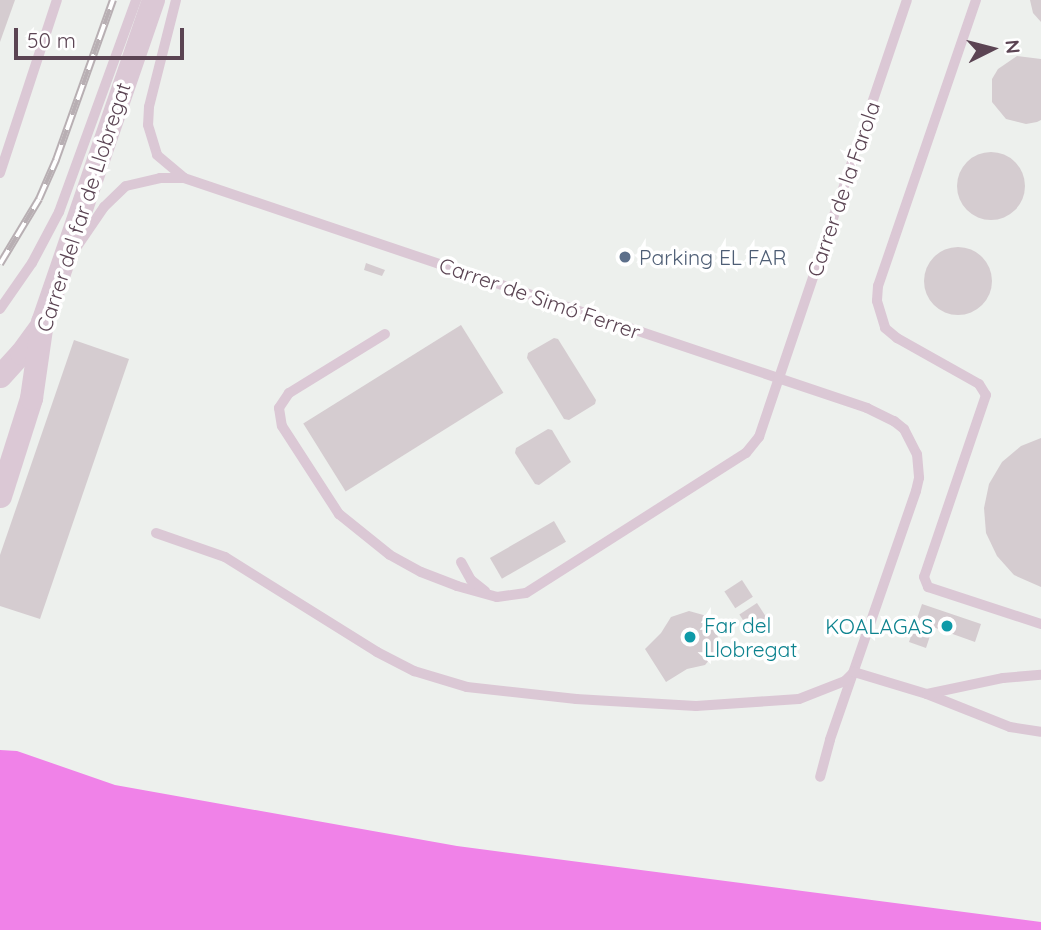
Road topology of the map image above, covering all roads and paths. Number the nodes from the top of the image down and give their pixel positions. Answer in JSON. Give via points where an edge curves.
{"nodes":[{"id":1,"x":57,"y":0,"type":"edge"},
{"id":2,"x":136,"y":0,"type":"edge"},
{"id":3,"x":153,"y":0,"type":"edge"},
{"id":4,"x":176,"y":0,"type":"edge"},
{"id":5,"x":907,"y":0,"type":"edge"},
{"id":6,"x":976,"y":0,"type":"edge"},
{"id":7,"x":0,"y":173,"type":"edge"},
{"id":8,"x":184,"y":178,"type":"junction"},
{"id":9,"x":61,"y":270,"type":"junction"},
{"id":10,"x":0,"y":309,"type":"edge"},
{"id":11,"x":42,"y":322,"type":"junction"},
{"id":12,"x":385,"y":334,"type":"dead end"},
{"id":13,"x":0,"y":376,"type":"edge"},
{"id":14,"x":779,"y":378,"type":"junction"},
{"id":15,"x":0,"y":496,"type":"edge"},
{"id":16,"x":156,"y":533,"type":"dead end"},
{"id":17,"x":461,"y":562,"type":"dead end"},
{"id":18,"x":497,"y":597,"type":"junction"},
{"id":19,"x":1041,"y":624,"type":"edge"},
{"id":20,"x":854,"y":672,"type":"junction"},
{"id":21,"x":1041,"y":675,"type":"edge"},
{"id":22,"x":927,"y":694,"type":"junction"},
{"id":23,"x":1041,"y":732,"type":"edge"},
{"id":24,"x":820,"y":777,"type":"dead end"}],
"edges":[{"from":1,"to":7,"type":"lane"},
{"from":2,"to":10,"type":"lane","via":[[59,212]]},
{"from":3,"to":9,"type":"street","name":"Carrer del far de Llobregat"},
{"from":4,"to":8,"type":"lane","via":[[148,125],[158,155]]},
{"from":5,"to":14,"type":"lane","name":"Carrer de la Farola"},
{"from":6,"to":19,"type":"lane","via":[[878,286],[877,301],[885,328],[979,384],[986,395],[924,577],[928,587]]},
{"from":8,"to":9,"type":"lane","via":[[133,182],[117,192]]},
{"from":8,"to":14,"type":"lane","name":"Carrer de Simó Ferrer"},
{"from":9,"to":11,"type":"street","name":"Carrer del far de Llobregat"},
{"from":11,"to":13,"type":"street"},
{"from":11,"to":15,"type":"street","name":"Carrer del far de Llobregat","via":[[31,398]]},
{"from":12,"to":18,"type":"lane","via":[[289,393],[279,408],[282,426],[324,494],[356,530],[421,572]]},
{"from":14,"to":18,"type":"lane","name":"Carrer de la Farola","via":[[759,437],[746,453],[526,593]]},
{"from":14,"to":20,"type":"lane","name":"Carrer de Simó Ferrer","via":[[874,411],[894,421],[912,442],[919,478]]},
{"from":16,"to":20,"type":"lane","via":[[225,557],[414,671],[467,687],[696,706],[799,699],[845,681]]},
{"from":17,"to":18,"type":"lane","via":[[476,587]]},
{"from":20,"to":22,"type":"lane"},
{"from":20,"to":24,"type":"lane"},
{"from":21,"to":22,"type":"lane"},
{"from":22,"to":23,"type":"lane","via":[[1010,727]]}]}
